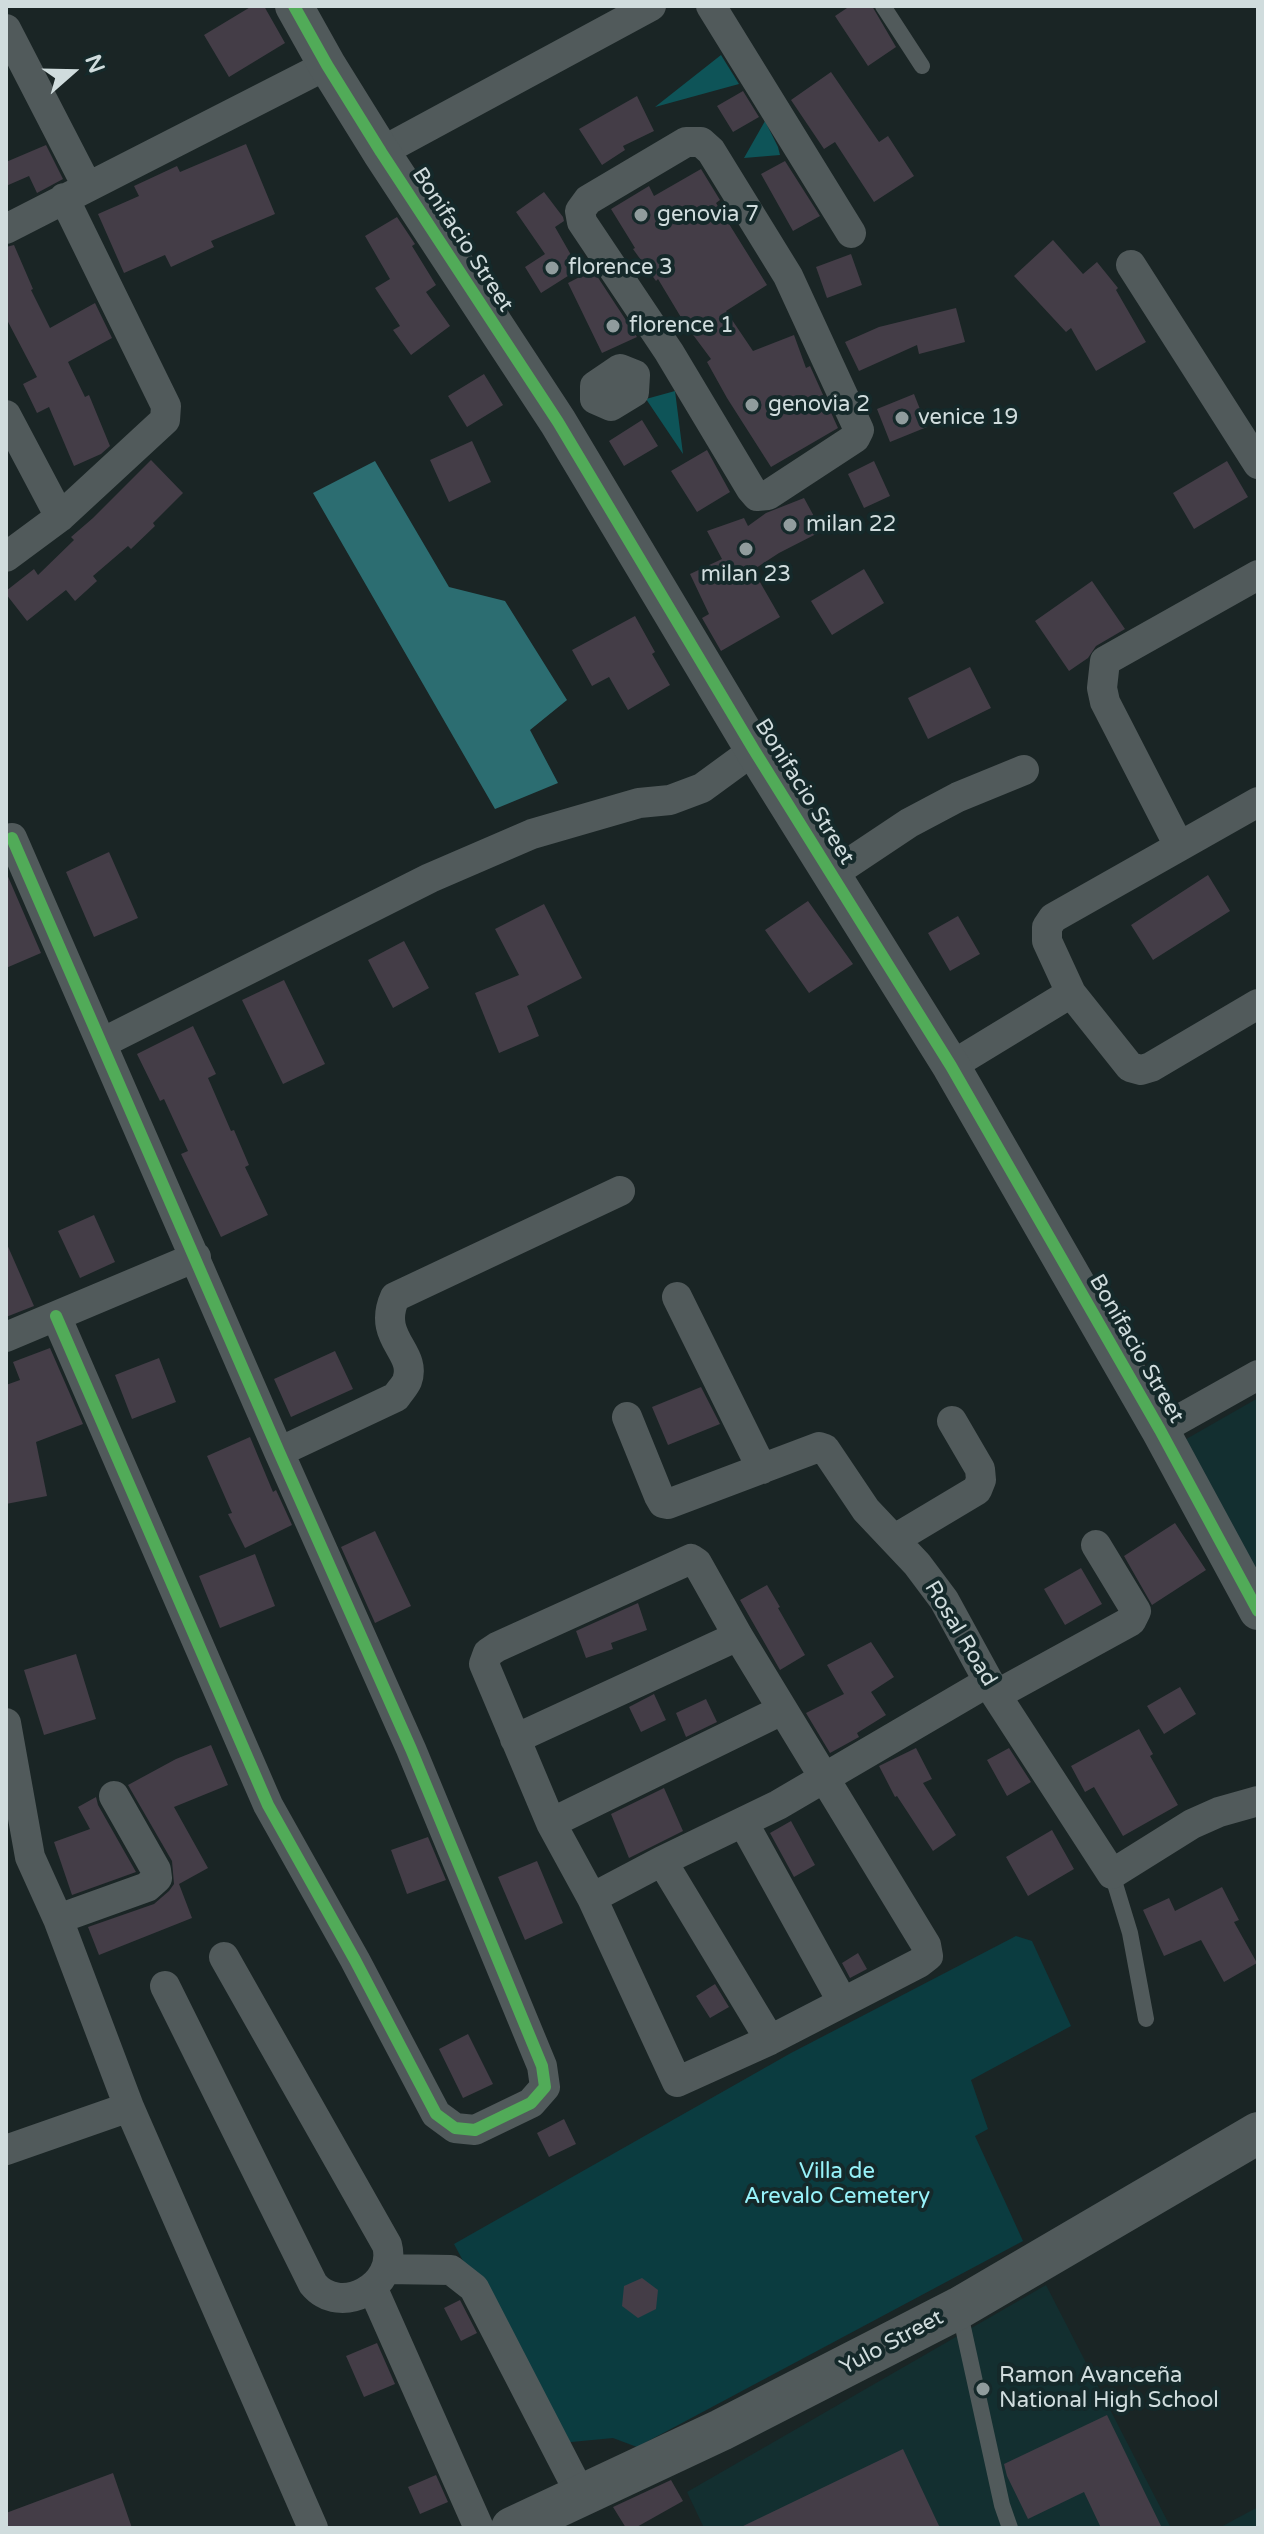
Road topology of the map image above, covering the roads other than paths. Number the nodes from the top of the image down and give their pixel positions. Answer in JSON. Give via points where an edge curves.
{"nodes":[{"id":1,"x":294,"y":6,"type":"edge"},
{"id":2,"x":651,"y":6,"type":"edge"},
{"id":3,"x":711,"y":6,"type":"edge"},
{"id":4,"x":883,"y":6,"type":"edge"},
{"id":5,"x":6,"y":29,"type":"edge"},
{"id":6,"x":327,"y":65,"type":"junction"},
{"id":7,"x":922,"y":66,"type":"dead end"},
{"id":8,"x":381,"y":152,"type":"junction"},
{"id":9,"x":76,"y":192,"type":"junction"},
{"id":10,"x":6,"y":229,"type":"edge"},
{"id":11,"x":851,"y":233,"type":"dead end"},
{"id":12,"x":1131,"y":265,"type":"dead end"},
{"id":13,"x":669,"y":352,"type":"junction"},
{"id":14,"x":6,"y":415,"type":"edge"},
{"id":15,"x":558,"y":422,"type":"junction"},
{"id":16,"x":1258,"y":464,"type":"edge"},
{"id":17,"x":60,"y":517,"type":"junction"},
{"id":18,"x":6,"y":557,"type":"edge"},
{"id":19,"x":1258,"y":575,"type":"edge"},
{"id":20,"x":754,"y":750,"type":"junction"},
{"id":21,"x":1024,"y":770,"type":"dead end"},
{"id":22,"x":1258,"y":802,"type":"edge"},
{"id":23,"x":12,"y":838,"type":"dead end"},
{"id":24,"x":1179,"y":846,"type":"junction"},
{"id":25,"x":831,"y":875,"type":"junction"},
{"id":26,"x":1071,"y":993,"type":"junction"},
{"id":27,"x":1258,"y":1004,"type":"edge"},
{"id":28,"x":102,"y":1043,"type":"junction"},
{"id":29,"x":951,"y":1066,"type":"junction"},
{"id":30,"x":620,"y":1191,"type":"dead end"},
{"id":31,"x":196,"y":1257,"type":"junction"},
{"id":32,"x":677,"y":1297,"type":"dead end"},
{"id":33,"x":56,"y":1316,"type":"junction"},
{"id":34,"x":6,"y":1337,"type":"edge"},
{"id":35,"x":1258,"y":1375,"type":"edge"},
{"id":36,"x":627,"y":1417,"type":"dead end"},
{"id":37,"x":952,"y":1421,"type":"dead end"},
{"id":38,"x":1160,"y":1430,"type":"junction"},
{"id":39,"x":279,"y":1452,"type":"junction"},
{"id":40,"x":762,"y":1469,"type":"junction"},
{"id":41,"x":895,"y":1539,"type":"junction"},
{"id":42,"x":1096,"y":1545,"type":"dead end"},
{"id":43,"x":1258,"y":1611,"type":"edge"},
{"id":44,"x":738,"y":1636,"type":"junction"},
{"id":45,"x":992,"y":1688,"type":"junction"},
{"id":46,"x":782,"y":1710,"type":"junction"},
{"id":47,"x":6,"y":1723,"type":"edge"},
{"id":48,"x":515,"y":1739,"type":"junction"},
{"id":49,"x":824,"y":1778,"type":"junction"},
{"id":50,"x":114,"y":1796,"type":"dead end"},
{"id":51,"x":1258,"y":1801,"type":"edge"},
{"id":52,"x":743,"y":1822,"type":"junction"},
{"id":53,"x":551,"y":1823,"type":"junction"},
{"id":54,"x":662,"y":1861,"type":"junction"},
{"id":55,"x":1112,"y":1874,"type":"junction"},
{"id":56,"x":592,"y":1898,"type":"junction"},
{"id":57,"x":58,"y":1919,"type":"junction"},
{"id":58,"x":224,"y":1957,"type":"dead end"},
{"id":59,"x":165,"y":1986,"type":"dead end"},
{"id":60,"x":842,"y":2001,"type":"junction"},
{"id":61,"x":1146,"y":2019,"type":"dead end"},
{"id":62,"x":770,"y":2040,"type":"junction"},
{"id":63,"x":129,"y":2107,"type":"junction"},
{"id":64,"x":1258,"y":2133,"type":"edge"},
{"id":65,"x":6,"y":2150,"type":"edge"},
{"id":66,"x":379,"y":2279,"type":"junction"},
{"id":67,"x":959,"y":2308,"type":"junction"},
{"id":68,"x":582,"y":2497,"type":"junction"},
{"id":69,"x":313,"y":2528,"type":"edge"},
{"id":70,"x":479,"y":2528,"type":"edge"},
{"id":71,"x":512,"y":2528,"type":"edge"},
{"id":72,"x":1010,"y":2528,"type":"edge"}],
"edges":[{"from":1,"to":6,"type":"street","name":"Bonifacio Street"},
{"from":2,"to":8,"type":"street"},
{"from":3,"to":11,"type":"street"},
{"from":4,"to":7,"type":"lane"},
{"from":5,"to":9,"type":"street"},
{"from":6,"to":8,"type":"street","name":"Bonifacio Street"},
{"from":6,"to":9,"type":"street"},
{"from":8,"to":15,"type":"street","name":"Bonifacio Street"},
{"from":9,"to":10,"type":"street"},
{"from":9,"to":17,"type":"street","via":[[166,414]]},
{"from":12,"to":16,"type":"street"},
{"from":13,"to":13,"type":"street","via":[[757,496],[768,495],[858,435],[788,276],[701,142],[686,142],[588,200],[580,211],[582,222]]},
{"from":13,"to":15,"type":"street","via":[[635,375],[620,369],[595,386],[595,399]]},
{"from":14,"to":17,"type":"street"},
{"from":15,"to":20,"type":"street","name":"Bonifacio Street"},
{"from":17,"to":18,"type":"street"},
{"from":19,"to":24,"type":"street","via":[[1105,661],[1105,702]]},
{"from":20,"to":25,"type":"street","name":"Bonifacio Street"},
{"from":20,"to":28,"type":"street","via":[[702,788],[532,834],[430,878]]},
{"from":21,"to":25,"type":"street","via":[[909,823]]},
{"from":22,"to":24,"type":"street"},
{"from":23,"to":28,"type":"street"},
{"from":24,"to":26,"type":"street","via":[[1053,918],[1047,941]]},
{"from":25,"to":29,"type":"street","name":"Bonifacio Street"},
{"from":26,"to":27,"type":"street","via":[[1130,1067],[1141,1070]]},
{"from":26,"to":29,"type":"street"},
{"from":28,"to":31,"type":"street"},
{"from":29,"to":38,"type":"street","name":"Bonifacio Street"},
{"from":30,"to":39,"type":"street","via":[[395,1297],[389,1327],[408,1362],[407,1380],[396,1397]]},
{"from":31,"to":33,"type":"street"},
{"from":31,"to":39,"type":"street"},
{"from":32,"to":40,"type":"street"},
{"from":33,"to":34,"type":"street"},
{"from":33,"to":39,"type":"street","via":[[268,1805],[436,2114],[455,2128],[475,2130],[531,2103],[545,2087],[542,2066],[411,1749]]},
{"from":35,"to":38,"type":"street"},
{"from":36,"to":40,"type":"street","name":"Rosal Road","via":[[663,1503]]},
{"from":37,"to":41,"type":"street","via":[[980,1469],[977,1490]]},
{"from":38,"to":43,"type":"street","name":"Bonifacio Street"},
{"from":40,"to":41,"type":"street","name":"Rosal Road","via":[[825,1449],[866,1510]]},
{"from":41,"to":45,"type":"street","name":"Rosal Road","via":[[944,1600]]},
{"from":42,"to":45,"type":"street","via":[[1136,1611],[1131,1621]]},
{"from":44,"to":46,"type":"street"},
{"from":44,"to":48,"type":"street"},
{"from":44,"to":48,"type":"street","via":[[691,1559],[497,1647],[484,1664]]},
{"from":45,"to":49,"type":"street"},
{"from":45,"to":55,"type":"street","name":"Rosal Road"},
{"from":46,"to":49,"type":"street"},
{"from":46,"to":53,"type":"street"},
{"from":47,"to":57,"type":"street","via":[[30,1857]]},
{"from":48,"to":53,"type":"street"},
{"from":49,"to":52,"type":"street"},
{"from":49,"to":60,"type":"street","via":[[928,1956]]},
{"from":50,"to":57,"type":"street","via":[[157,1878],[147,1887]]},
{"from":51,"to":55,"type":"street","via":[[1192,1824]]},
{"from":52,"to":54,"type":"street"},
{"from":52,"to":60,"type":"street"},
{"from":53,"to":56,"type":"street"},
{"from":54,"to":56,"type":"street"},
{"from":54,"to":62,"type":"street"},
{"from":55,"to":61,"type":"lane","via":[[1130,1933]]},
{"from":56,"to":62,"type":"street","via":[[677,2082]]},
{"from":57,"to":63,"type":"street"},
{"from":58,"to":66,"type":"street","via":[[387,2245],[389,2255]]},
{"from":59,"to":66,"type":"street","via":[[313,2284],[345,2299]]},
{"from":60,"to":62,"type":"street"},
{"from":63,"to":65,"type":"street"},
{"from":63,"to":69,"type":"street"},
{"from":64,"to":67,"type":"main road","name":"Yulo Street"},
{"from":66,"to":68,"type":"street","via":[[451,2270],[474,2288]]},
{"from":66,"to":70,"type":"street"},
{"from":67,"to":68,"type":"main road","name":"Yulo Street"},
{"from":67,"to":72,"type":"lane"},
{"from":68,"to":71,"type":"main road","name":"Yulo Street"}]}
